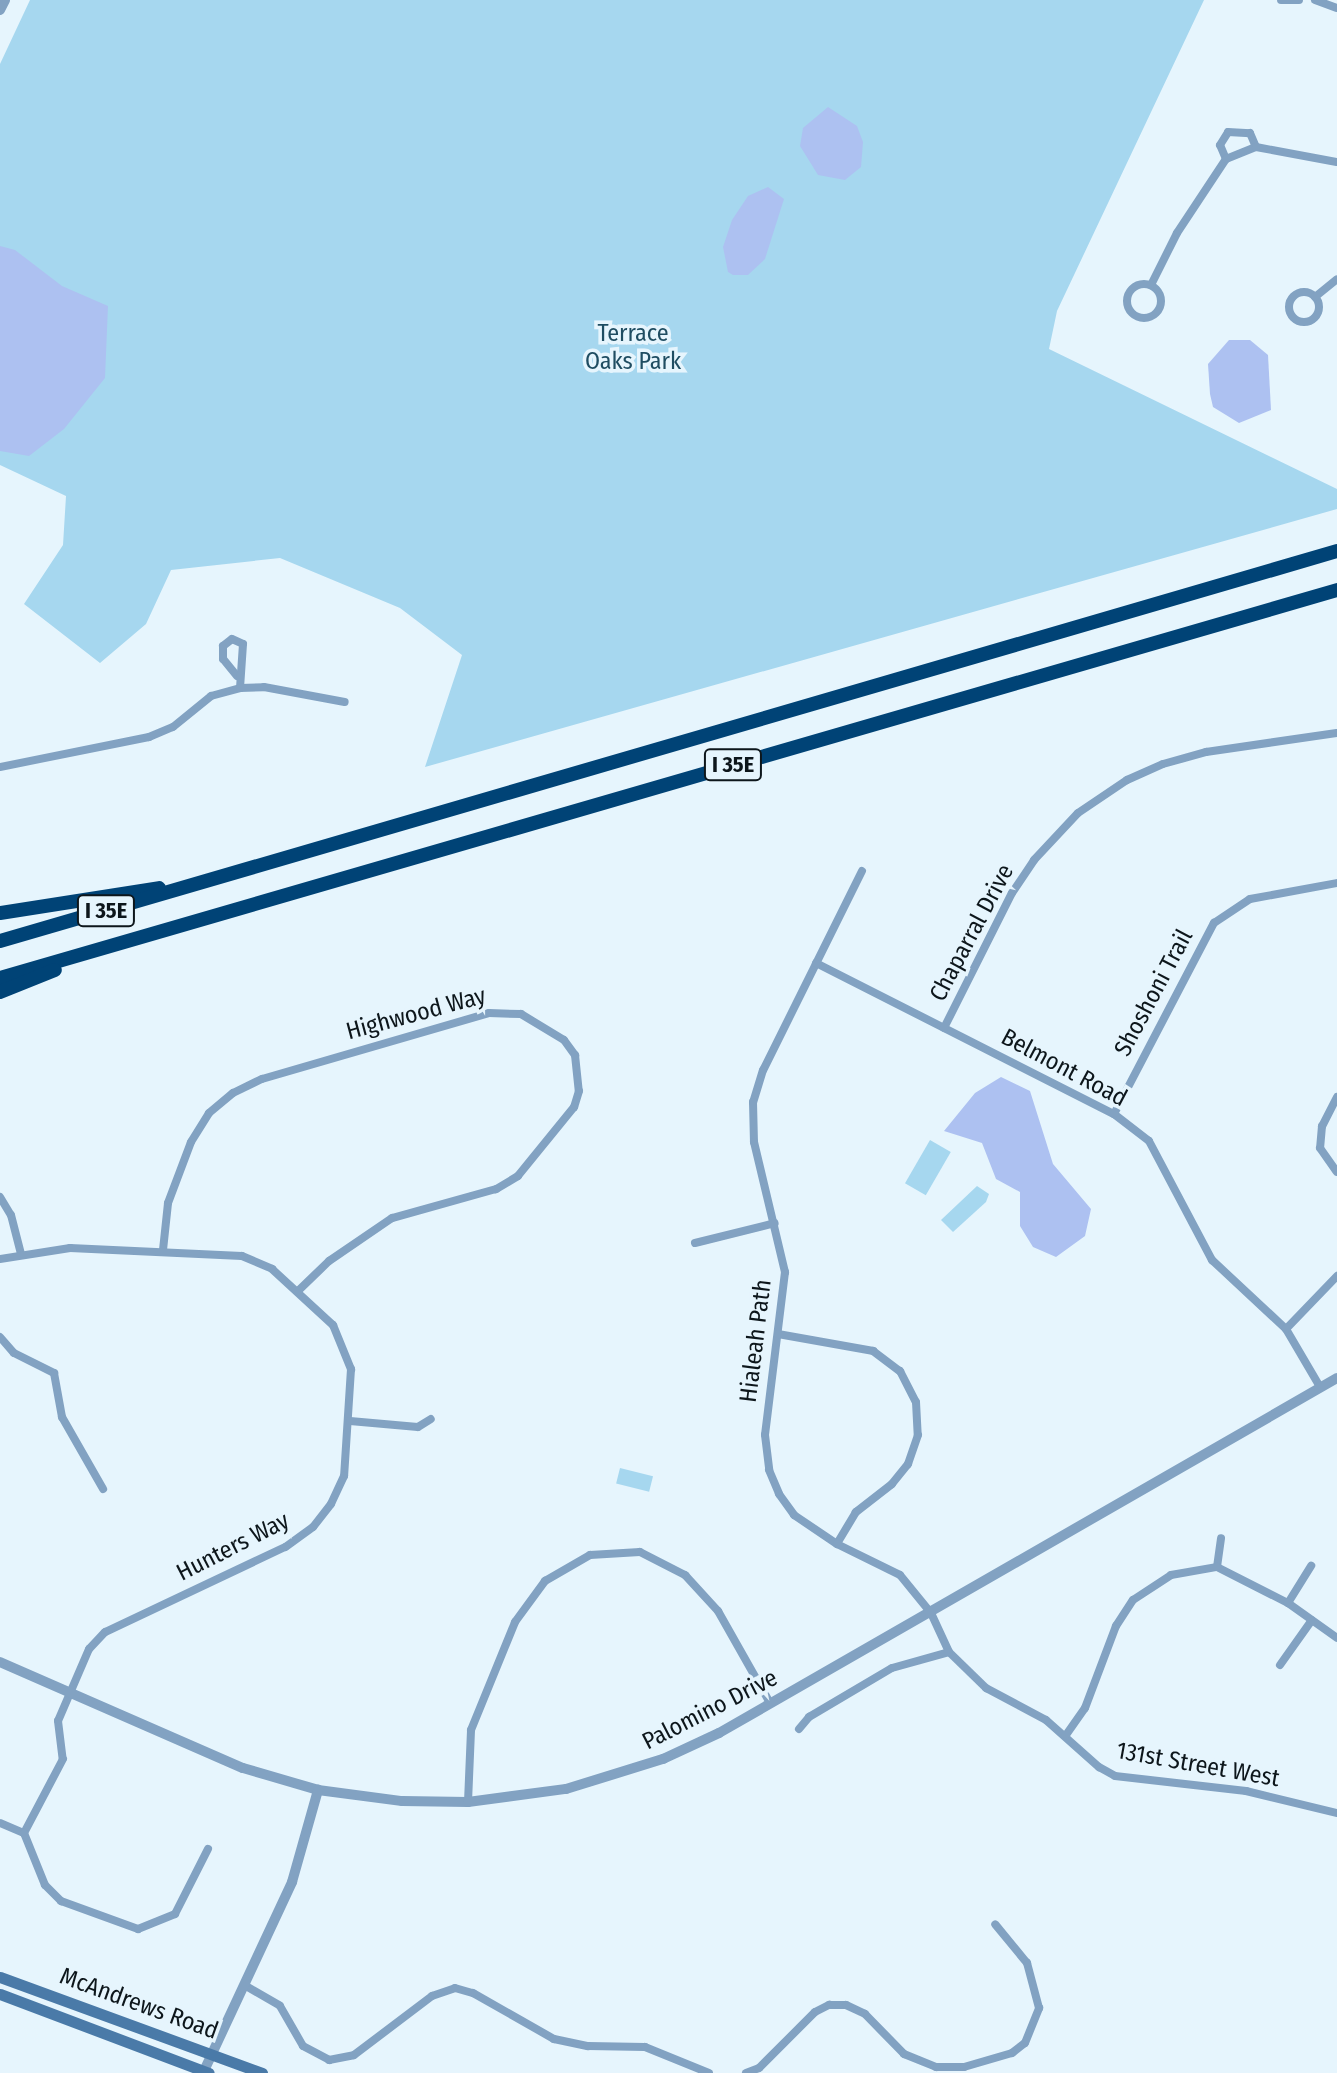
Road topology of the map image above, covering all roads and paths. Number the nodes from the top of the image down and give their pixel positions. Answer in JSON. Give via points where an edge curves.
{"nodes":[{"id":1,"x":5,"y":0,"type":"edge"},
{"id":2,"x":1281,"y":0,"type":"edge"},
{"id":3,"x":1299,"y":0,"type":"edge"},
{"id":4,"x":1315,"y":0,"type":"edge"},
{"id":5,"x":1337,"y":8,"type":"edge"},
{"id":6,"x":0,"y":10,"type":"edge"},
{"id":7,"x":1256,"y":147,"type":"junction"},
{"id":8,"x":1226,"y":159,"type":"junction"},
{"id":9,"x":1337,"y":162,"type":"edge"},
{"id":10,"x":1337,"y":279,"type":"edge"},
{"id":11,"x":1151,"y":285,"type":"junction"},
{"id":12,"x":1315,"y":297,"type":"dead end"},
{"id":13,"x":1337,"y":551,"type":"edge"},
{"id":14,"x":1337,"y":590,"type":"edge"},
{"id":15,"x":237,"y":676,"type":"dead end"},
{"id":16,"x":240,"y":688,"type":"junction"},
{"id":17,"x":345,"y":702,"type":"dead end"},
{"id":18,"x":1337,"y":733,"type":"edge"},
{"id":19,"x":0,"y":767,"type":"edge"},
{"id":20,"x":862,"y":871,"type":"dead end"},
{"id":21,"x":211,"y":879,"type":"junction"},
{"id":22,"x":1337,"y":883,"type":"edge"},
{"id":23,"x":0,"y":913,"type":"edge"},
{"id":24,"x":0,"y":941,"type":"edge"},
{"id":25,"x":130,"y":941,"type":"junction"},
{"id":26,"x":816,"y":963,"type":"junction"},
{"id":27,"x":0,"y":978,"type":"edge"},
{"id":28,"x":0,"y":992,"type":"edge"},
{"id":29,"x":944,"y":1028,"type":"junction"},
{"id":30,"x":1337,"y":1097,"type":"edge"},
{"id":31,"x":1114,"y":1114,"type":"junction"},
{"id":32,"x":1337,"y":1172,"type":"edge"},
{"id":33,"x":0,"y":1197,"type":"edge"},
{"id":34,"x":775,"y":1223,"type":"junction"},
{"id":35,"x":695,"y":1243,"type":"dead end"},
{"id":36,"x":163,"y":1250,"type":"junction"},
{"id":37,"x":21,"y":1254,"type":"junction"},
{"id":38,"x":0,"y":1259,"type":"edge"},
{"id":39,"x":1337,"y":1276,"type":"edge"},
{"id":40,"x":298,"y":1291,"type":"junction"},
{"id":41,"x":1286,"y":1329,"type":"junction"},
{"id":42,"x":778,"y":1334,"type":"junction"},
{"id":43,"x":0,"y":1337,"type":"edge"},
{"id":44,"x":1337,"y":1378,"type":"edge"},
{"id":45,"x":1320,"y":1387,"type":"junction"},
{"id":46,"x":431,"y":1419,"type":"dead end"},
{"id":47,"x":350,"y":1421,"type":"junction"},
{"id":48,"x":103,"y":1489,"type":"dead end"},
{"id":49,"x":1221,"y":1538,"type":"dead end"},
{"id":50,"x":837,"y":1544,"type":"junction"},
{"id":51,"x":1311,"y":1566,"type":"dead end"},
{"id":52,"x":1217,"y":1567,"type":"junction"},
{"id":53,"x":1288,"y":1603,"type":"junction"},
{"id":54,"x":931,"y":1613,"type":"junction"},
{"id":55,"x":1312,"y":1620,"type":"junction"},
{"id":56,"x":1337,"y":1638,"type":"edge"},
{"id":57,"x":949,"y":1652,"type":"junction"},
{"id":58,"x":0,"y":1662,"type":"edge"},
{"id":59,"x":1280,"y":1665,"type":"dead end"},
{"id":60,"x":68,"y":1692,"type":"junction"},
{"id":61,"x":770,"y":1703,"type":"junction"},
{"id":62,"x":799,"y":1729,"type":"dead end"},
{"id":63,"x":1066,"y":1735,"type":"junction"},
{"id":64,"x":318,"y":1790,"type":"junction"},
{"id":65,"x":468,"y":1802,"type":"junction"},
{"id":66,"x":1337,"y":1813,"type":"edge"},
{"id":67,"x":0,"y":1823,"type":"edge"},
{"id":68,"x":24,"y":1833,"type":"junction"},
{"id":69,"x":208,"y":1849,"type":"dead end"},
{"id":70,"x":995,"y":1924,"type":"dead end"},
{"id":71,"x":0,"y":1977,"type":"edge"},
{"id":72,"x":246,"y":1986,"type":"junction"},
{"id":73,"x":0,"y":1994,"type":"edge"},
{"id":74,"x":213,"y":2054,"type":"junction"},
{"id":75,"x":934,"y":2070,"type":"edge"},
{"id":76,"x":205,"y":2072,"type":"edge"},
{"id":77,"x":262,"y":2073,"type":"edge"},
{"id":78,"x":709,"y":2073,"type":"edge"},
{"id":79,"x":746,"y":2073,"type":"edge"}],
"edges":[{"from":1,"to":6,"type":"street"},
{"from":2,"to":3,"type":"street"},
{"from":4,"to":5,"type":"street"},
{"from":7,"to":8,"type":"street"},
{"from":7,"to":8,"type":"street","via":[[1250,133],[1235,129],[1220,145]]},
{"from":7,"to":9,"type":"street"},
{"from":8,"to":11,"type":"street"},
{"from":10,"to":12,"type":"street"},
{"from":11,"to":11,"type":"street","via":[[1139,284],[1127,294],[1135,315],[1149,317],[1160,307],[1160,295]]},
{"from":13,"to":21,"type":"highway","number":"I 35E"},
{"from":14,"to":25,"type":"highway","number":"I 35E"},
{"from":15,"to":16,"type":"street"},
{"from":16,"to":17,"type":"street","via":[[264,687]]},
{"from":16,"to":19,"type":"street","via":[[211,696],[173,727],[149,737]]},
{"from":18,"to":29,"type":"street","name":"Chaparral Drive","via":[[1206,752],[1163,764],[1127,780],[1078,813],[1034,860],[1012,893]]},
{"from":20,"to":26,"type":"street","name":"Hialeah Path"},
{"from":21,"to":23,"type":"highway"},
{"from":21,"to":24,"type":"highway","number":"I 35E"},
{"from":22,"to":31,"type":"street","name":"Shoshoni Trail","via":[[1250,899],[1214,923]]},
{"from":25,"to":27,"type":"highway","number":"I 35E"},
{"from":25,"to":28,"type":"highway"},
{"from":26,"to":29,"type":"street","name":"Belmont Road"},
{"from":26,"to":34,"type":"street","name":"Hialeah Path","via":[[763,1070],[753,1102],[754,1142]]},
{"from":29,"to":31,"type":"street","name":"Belmont Road"},
{"from":30,"to":32,"type":"street","via":[[1322,1126],[1320,1148]]},
{"from":31,"to":41,"type":"street","name":"Belmont Road","via":[[1149,1141],[1212,1260]]},
{"from":33,"to":37,"type":"street","via":[[11,1215]]},
{"from":34,"to":35,"type":"street"},
{"from":34,"to":42,"type":"street","name":"Hialeah Path","via":[[785,1272]]},
{"from":36,"to":37,"type":"street","name":"Hunters Way","via":[[70,1248]]},
{"from":36,"to":40,"type":"street","name":"Hunters Way","via":[[242,1256],[272,1269]]},
{"from":36,"to":40,"type":"street","name":"Highwood Way","via":[[168,1203],[191,1142],[209,1113],[233,1093],[262,1079],[489,1013],[521,1014],[564,1040],[575,1055],[579,1091],[558,1128],[518,1176],[496,1189],[392,1218],[329,1261]]},
{"from":37,"to":38,"type":"street","name":"Hunters Way"},
{"from":39,"to":41,"type":"street"},
{"from":40,"to":47,"type":"street","name":"Hunters Way","via":[[333,1325],[346,1346]]},
{"from":41,"to":45,"type":"street","name":"Belmont Road"},
{"from":42,"to":50,"type":"street","name":"Hialeah Path","via":[[765,1435],[769,1470],[794,1515]]},
{"from":42,"to":50,"type":"street","via":[[873,1351],[900,1371],[916,1402],[918,1435],[908,1464],[856,1512]]},
{"from":43,"to":48,"type":"street","via":[[14,1353],[54,1373],[62,1417]]},
{"from":44,"to":45,"type":"street","name":"Palomino Drive"},
{"from":45,"to":54,"type":"street","name":"Palomino Drive"},
{"from":46,"to":47,"type":"street","via":[[418,1427]]},
{"from":47,"to":60,"type":"street","name":"Hunters Way","via":[[344,1476],[313,1527],[285,1547],[105,1632],[89,1649]]},
{"from":49,"to":52,"type":"street"},
{"from":50,"to":54,"type":"street","name":"Hialeah Path","via":[[900,1575]]},
{"from":51,"to":53,"type":"street"},
{"from":52,"to":53,"type":"street"},
{"from":52,"to":63,"type":"street","via":[[1171,1575],[1133,1600],[1116,1626],[1085,1708]]},
{"from":53,"to":55,"type":"street"},
{"from":54,"to":57,"type":"street","name":"131st Street West"},
{"from":54,"to":61,"type":"street","name":"Palomino Drive"},
{"from":55,"to":56,"type":"street"},
{"from":55,"to":59,"type":"street"},
{"from":57,"to":62,"type":"street","via":[[892,1668],[809,1717]]},
{"from":57,"to":63,"type":"street","name":"131st Street West","via":[[986,1688]]},
{"from":58,"to":60,"type":"street","name":"Palomino Drive"},
{"from":60,"to":64,"type":"street","name":"Palomino Drive","via":[[243,1768]]},
{"from":60,"to":68,"type":"street","name":"Hunters Way","via":[[58,1721],[63,1759]]},
{"from":61,"to":65,"type":"street","name":"Palomino Drive","via":[[719,1733],[615,1776],[566,1789]]},
{"from":61,"to":65,"type":"street","via":[[718,1611],[685,1575],[640,1552],[590,1555],[545,1581],[515,1622],[471,1730]]},
{"from":63,"to":66,"type":"street","name":"131st Street West","via":[[1115,1776],[1246,1791]]},
{"from":64,"to":65,"type":"street","name":"Palomino Drive","via":[[402,1801]]},
{"from":64,"to":72,"type":"street","via":[[292,1882]]},
{"from":67,"to":68,"type":"street"},
{"from":68,"to":69,"type":"street","via":[[45,1885],[61,1901],[138,1929],[175,1914]]},
{"from":70,"to":75,"type":"street","via":[[1027,1963],[1039,2008],[1035,2028],[1012,2053]]},
{"from":71,"to":74,"type":"main road","name":"McAndrews Road"},
{"from":72,"to":74,"type":"street"},
{"from":72,"to":78,"type":"street","via":[[280,2006],[303,2046],[329,2060],[354,2055],[432,1996],[455,1988],[554,2039],[645,2047]]},
{"from":73,"to":76,"type":"main road","name":"McAndrews Road"},
{"from":74,"to":76,"type":"street"},
{"from":74,"to":77,"type":"main road","name":"McAndrews Road"},
{"from":75,"to":79,"type":"street","via":[[904,2054],[865,2014],[846,2005],[829,2005],[815,2012],[759,2068]]}]}
